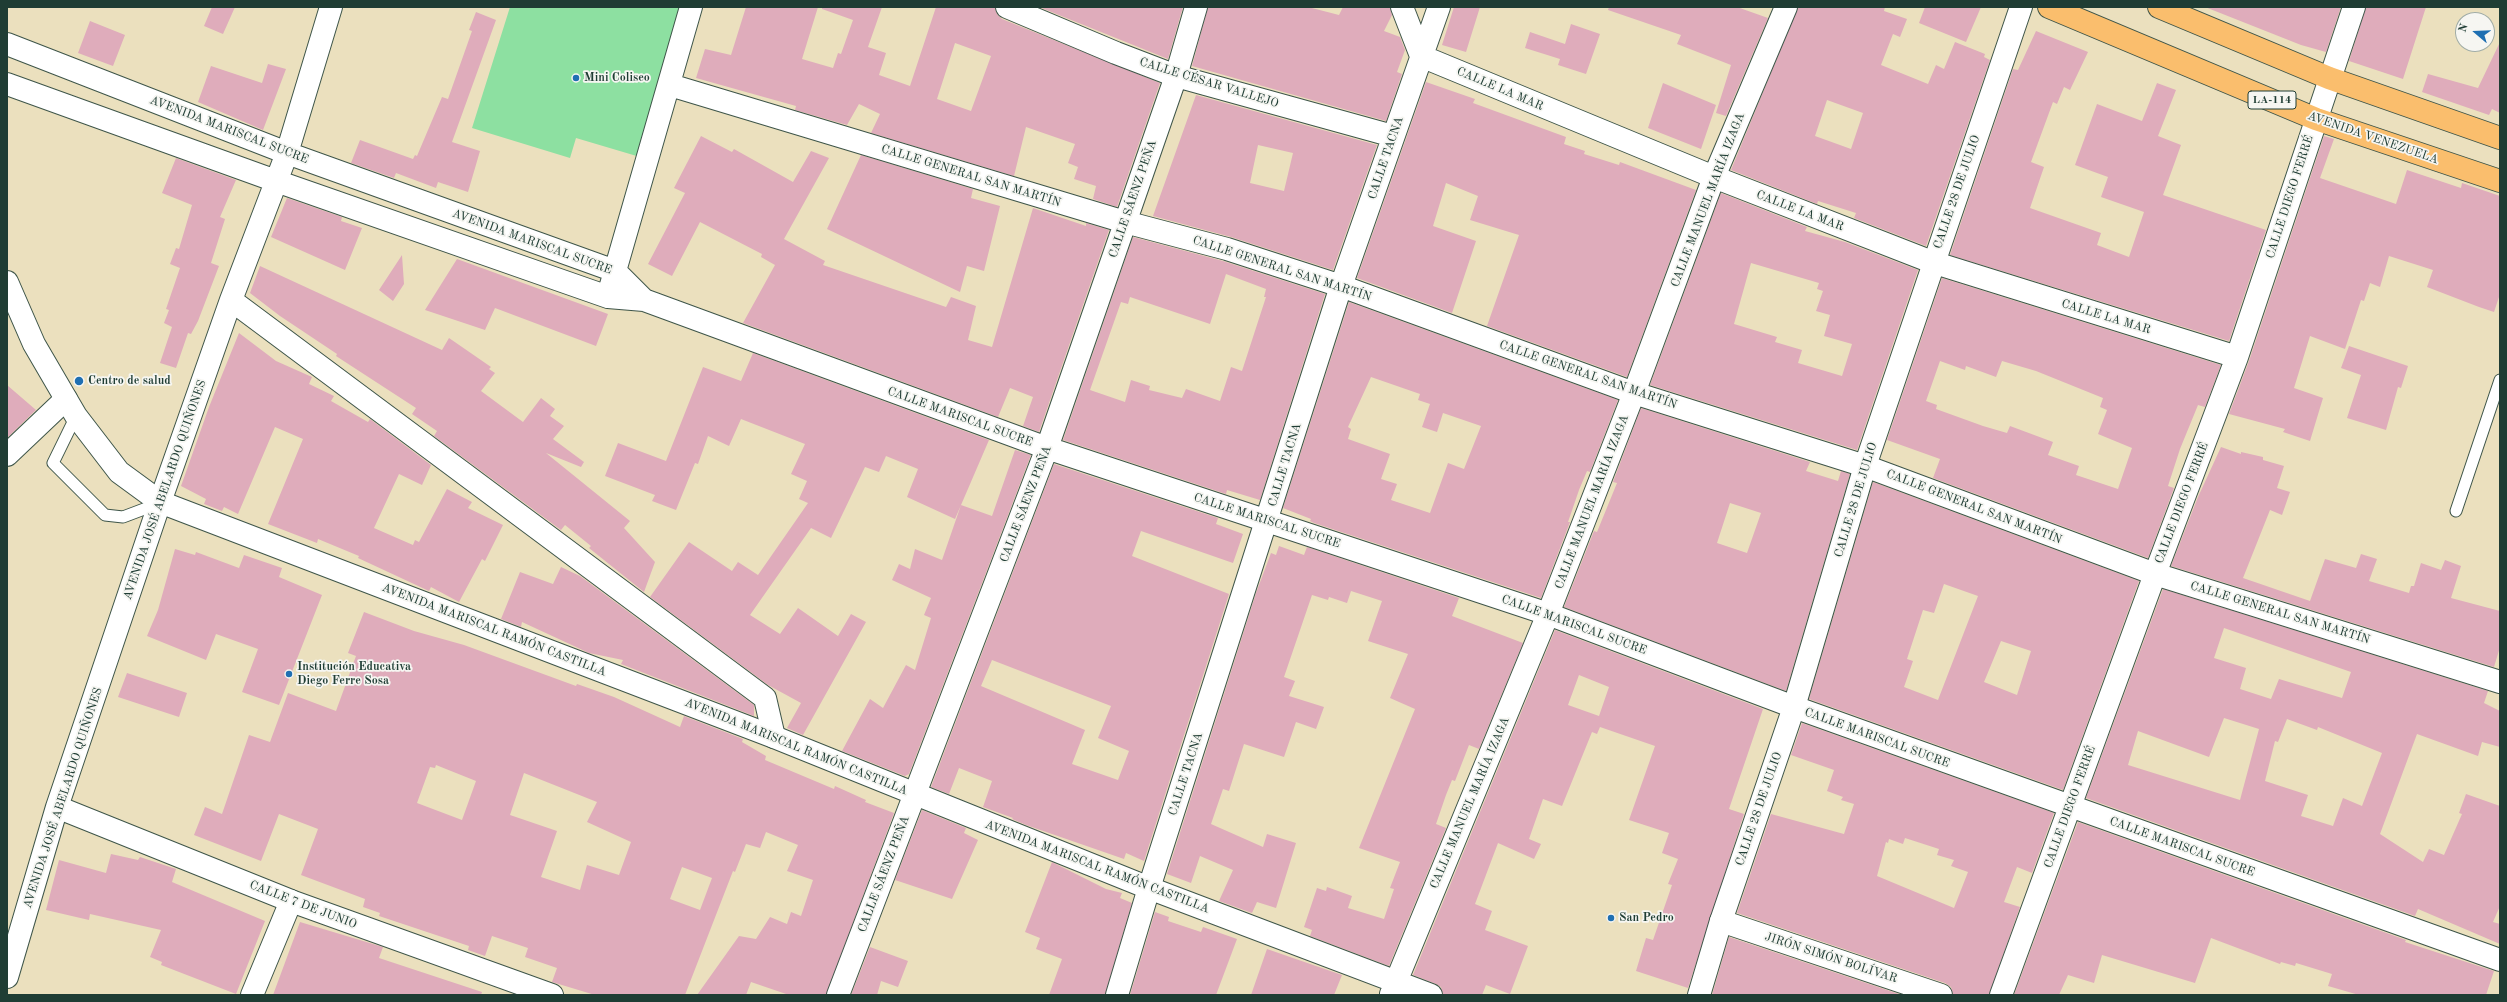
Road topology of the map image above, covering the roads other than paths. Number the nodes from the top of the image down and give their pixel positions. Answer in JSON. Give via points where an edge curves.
{"nodes":[{"id":1,"x":331,"y":7,"type":"edge"},
{"id":2,"x":692,"y":7,"type":"edge"},
{"id":3,"x":1007,"y":7,"type":"edge"},
{"id":4,"x":1196,"y":7,"type":"edge"},
{"id":5,"x":1402,"y":7,"type":"edge"},
{"id":6,"x":1439,"y":7,"type":"edge"},
{"id":7,"x":1786,"y":7,"type":"edge"},
{"id":8,"x":2021,"y":7,"type":"edge"},
{"id":9,"x":2049,"y":7,"type":"edge"},
{"id":10,"x":2159,"y":7,"type":"edge"},
{"id":11,"x":2354,"y":7,"type":"edge"},
{"id":12,"x":7,"y":44,"type":"edge"},
{"id":13,"x":1421,"y":56,"type":"junction"},
{"id":14,"x":1176,"y":76,"type":"junction"},
{"id":15,"x":2329,"y":78,"type":"junction"},
{"id":16,"x":7,"y":84,"type":"edge"},
{"id":17,"x":670,"y":85,"type":"junction"},
{"id":18,"x":2316,"y":119,"type":"junction"},
{"id":19,"x":1393,"y":136,"type":"junction"},
{"id":20,"x":2500,"y":138,"type":"edge"},
{"id":21,"x":287,"y":153,"type":"junction"},
{"id":22,"x":1714,"y":177,"type":"junction"},
{"id":23,"x":276,"y":181,"type":"junction"},
{"id":24,"x":2500,"y":181,"type":"edge"},
{"id":25,"x":1125,"y":222,"type":"junction"},
{"id":26,"x":1932,"y":262,"type":"junction"},
{"id":27,"x":615,"y":271,"type":"junction"},
{"id":28,"x":7,"y":282,"type":"edge"},
{"id":29,"x":1341,"y":286,"type":"junction"},
{"id":30,"x":608,"y":297,"type":"junction"},
{"id":31,"x":231,"y":300,"type":"junction"},
{"id":32,"x":644,"y":300,"type":"junction"},
{"id":33,"x":2237,"y":357,"type":"junction"},
{"id":34,"x":2500,"y":380,"type":"edge"},
{"id":35,"x":1634,"y":393,"type":"junction"},
{"id":36,"x":71,"y":408,"type":"junction"},
{"id":37,"x":1047,"y":448,"type":"junction"},
{"id":38,"x":7,"y":455,"type":"edge"},
{"id":39,"x":1865,"y":466,"type":"junction"},
{"id":40,"x":160,"y":502,"type":"junction"},
{"id":41,"x":2456,"y":511,"type":"dead end"},
{"id":42,"x":1268,"y":521,"type":"junction"},
{"id":43,"x":2155,"y":574,"type":"junction"},
{"id":44,"x":1548,"y":614,"type":"junction"},
{"id":45,"x":2500,"y":682,"type":"edge"},
{"id":46,"x":1794,"y":707,"type":"junction"},
{"id":47,"x":774,"y":737,"type":"junction"},
{"id":48,"x":914,"y":794,"type":"junction"},
{"id":49,"x":57,"y":807,"type":"junction"},
{"id":50,"x":2070,"y":808,"type":"junction"},
{"id":51,"x":1149,"y":888,"type":"junction"},
{"id":52,"x":291,"y":902,"type":"junction"},
{"id":53,"x":1721,"y":921,"type":"junction"},
{"id":54,"x":2500,"y":960,"type":"edge"},
{"id":55,"x":7,"y":977,"type":"edge"},
{"id":56,"x":1394,"y":988,"type":"edge"},
{"id":57,"x":252,"y":995,"type":"edge"},
{"id":58,"x":552,"y":995,"type":"edge"},
{"id":59,"x":838,"y":995,"type":"edge"},
{"id":60,"x":1117,"y":995,"type":"edge"},
{"id":61,"x":1431,"y":995,"type":"edge"},
{"id":62,"x":1699,"y":995,"type":"edge"},
{"id":63,"x":1941,"y":995,"type":"edge"},
{"id":64,"x":2001,"y":995,"type":"edge"}],
"edges":[{"from":1,"to":21,"type":"street","name":"AVENIDA JOSÉ ABELARDO QUIÑONES"},
{"from":2,"to":17,"type":"street"},
{"from":3,"to":14,"type":"street","name":"CALLE CÉSAR VALLEJO","via":[[1116,54]]},
{"from":4,"to":14,"type":"street","name":"CALLE SÁENZ PEÑA"},
{"from":5,"to":13,"type":"street"},
{"from":6,"to":13,"type":"street","name":"CALLE TACNA"},
{"from":7,"to":22,"type":"street","name":"CALLE MANUEL MARÍA IZAGA"},
{"from":8,"to":26,"type":"street","name":"CALLE 28 DE JULIO"},
{"from":9,"to":18,"type":"main road","name":"AVENIDA VENEZUELA","number":"LA-114"},
{"from":10,"to":15,"type":"main road"},
{"from":11,"to":15,"type":"street","name":"CALLE DIEGO FERRÉ"},
{"from":12,"to":21,"type":"street","name":"AVENIDA MARISCAL SUCRE"},
{"from":13,"to":19,"type":"street","name":"CALLE TACNA"},
{"from":13,"to":22,"type":"street","name":"CALLE LA MAR"},
{"from":14,"to":19,"type":"street","name":"CALLE CÉSAR VALLEJO"},
{"from":14,"to":25,"type":"street","name":"CALLE SÁENZ PEÑA"},
{"from":15,"to":18,"type":"street","name":"CALLE DIEGO FERRÉ"},
{"from":15,"to":20,"type":"main road"},
{"from":16,"to":23,"type":"street"},
{"from":17,"to":25,"type":"street","name":"CALLE GENERAL SAN MARTÍN"},
{"from":17,"to":27,"type":"street"},
{"from":18,"to":24,"type":"main road","name":"AVENIDA VENEZUELA","number":"LA-114"},
{"from":18,"to":33,"type":"street","name":"CALLE DIEGO FERRÉ"},
{"from":19,"to":29,"type":"street","name":"CALLE TACNA"},
{"from":21,"to":23,"type":"street","name":"AVENIDA JOSÉ ABELARDO QUIÑONES"},
{"from":21,"to":27,"type":"street","name":"AVENIDA MARISCAL SUCRE"},
{"from":22,"to":26,"type":"street","name":"CALLE LA MAR"},
{"from":22,"to":35,"type":"street","name":"CALLE MANUEL MARÍA IZAGA"},
{"from":23,"to":30,"type":"street"},
{"from":23,"to":31,"type":"street","name":"AVENIDA JOSÉ ABELARDO QUIÑONES"},
{"from":25,"to":29,"type":"street","name":"CALLE GENERAL SAN MARTÍN","via":[[1227,249]]},
{"from":25,"to":37,"type":"street","name":"CALLE SÁENZ PEÑA"},
{"from":26,"to":33,"type":"street","name":"CALLE LA MAR"},
{"from":26,"to":39,"type":"street","name":"CALLE 28 DE JULIO"},
{"from":27,"to":30,"type":"street"},
{"from":27,"to":32,"type":"street","name":"AVENIDA MARISCAL SUCRE"},
{"from":28,"to":36,"type":"street","name":"AVENIDA MARISCAL RAMÓN CASTILLA","via":[[34,344]]},
{"from":29,"to":35,"type":"street","name":"CALLE GENERAL SAN MARTÍN"},
{"from":29,"to":42,"type":"street","name":"CALLE TACNA"},
{"from":30,"to":32,"type":"street"},
{"from":31,"to":40,"type":"street","name":"AVENIDA JOSÉ ABELARDO QUIÑONES"},
{"from":31,"to":47,"type":"street","via":[[765,698]]},
{"from":32,"to":37,"type":"street","name":"CALLE MARISCAL SUCRE"},
{"from":33,"to":43,"type":"street","name":"CALLE DIEGO FERRÉ"},
{"from":34,"to":41,"type":"lane"},
{"from":35,"to":39,"type":"street","name":"CALLE GENERAL SAN MARTÍN"},
{"from":35,"to":44,"type":"street","name":"CALLE MANUEL MARÍA IZAGA"},
{"from":36,"to":38,"type":"street"},
{"from":36,"to":40,"type":"street","name":"AVENIDA MARISCAL RAMÓN CASTILLA","via":[[119,472]]},
{"from":36,"to":40,"type":"lane","via":[[53,463],[104,515],[123,517]]},
{"from":37,"to":42,"type":"street","name":"CALLE MARISCAL SUCRE"},
{"from":37,"to":48,"type":"street","name":"CALLE SÁENZ PEÑA"},
{"from":39,"to":43,"type":"street","name":"CALLE GENERAL SAN MARTÍN"},
{"from":39,"to":46,"type":"street","name":"CALLE 28 DE JULIO"},
{"from":40,"to":47,"type":"street","name":"AVENIDA MARISCAL RAMÓN CASTILLA"},
{"from":40,"to":49,"type":"street","name":"AVENIDA JOSÉ ABELARDO QUIÑONES"},
{"from":42,"to":44,"type":"street","name":"CALLE MARISCAL SUCRE"},
{"from":42,"to":51,"type":"street","name":"CALLE TACNA"},
{"from":43,"to":45,"type":"street","name":"CALLE GENERAL SAN MARTÍN"},
{"from":43,"to":50,"type":"street","name":"CALLE DIEGO FERRÉ"},
{"from":44,"to":46,"type":"street","name":"CALLE MARISCAL SUCRE"},
{"from":44,"to":56,"type":"street","name":"CALLE MANUEL MARÍA IZAGA"},
{"from":46,"to":50,"type":"street","name":"CALLE MARISCAL SUCRE"},
{"from":46,"to":53,"type":"street","name":"CALLE 28 DE JULIO"},
{"from":47,"to":48,"type":"street","name":"AVENIDA MARISCAL RAMÓN CASTILLA"},
{"from":48,"to":51,"type":"street","name":"AVENIDA MARISCAL RAMÓN CASTILLA"},
{"from":48,"to":59,"type":"street","name":"CALLE SÁENZ PEÑA"},
{"from":49,"to":52,"type":"street","name":"CALLE 7 DE JUNIO"},
{"from":49,"to":55,"type":"street","name":"AVENIDA JOSÉ ABELARDO QUIÑONES"},
{"from":50,"to":54,"type":"street","name":"CALLE MARISCAL SUCRE"},
{"from":50,"to":64,"type":"street","name":"CALLE DIEGO FERRÉ"},
{"from":51,"to":56,"type":"street","name":"AVENIDA MARISCAL RAMÓN CASTILLA"},
{"from":51,"to":60,"type":"street","name":"CALLE TACNA"},
{"from":52,"to":57,"type":"street"},
{"from":52,"to":58,"type":"street","name":"CALLE 7 DE JUNIO"},
{"from":53,"to":62,"type":"street","name":"CALLE 28 DE JULIO"},
{"from":53,"to":63,"type":"street","name":"JIRÓN SIMÓN BOLÍVAR"},
{"from":56,"to":61,"type":"street","name":"AVENIDA MARISCAL RAMÓN CASTILLA"}]}
